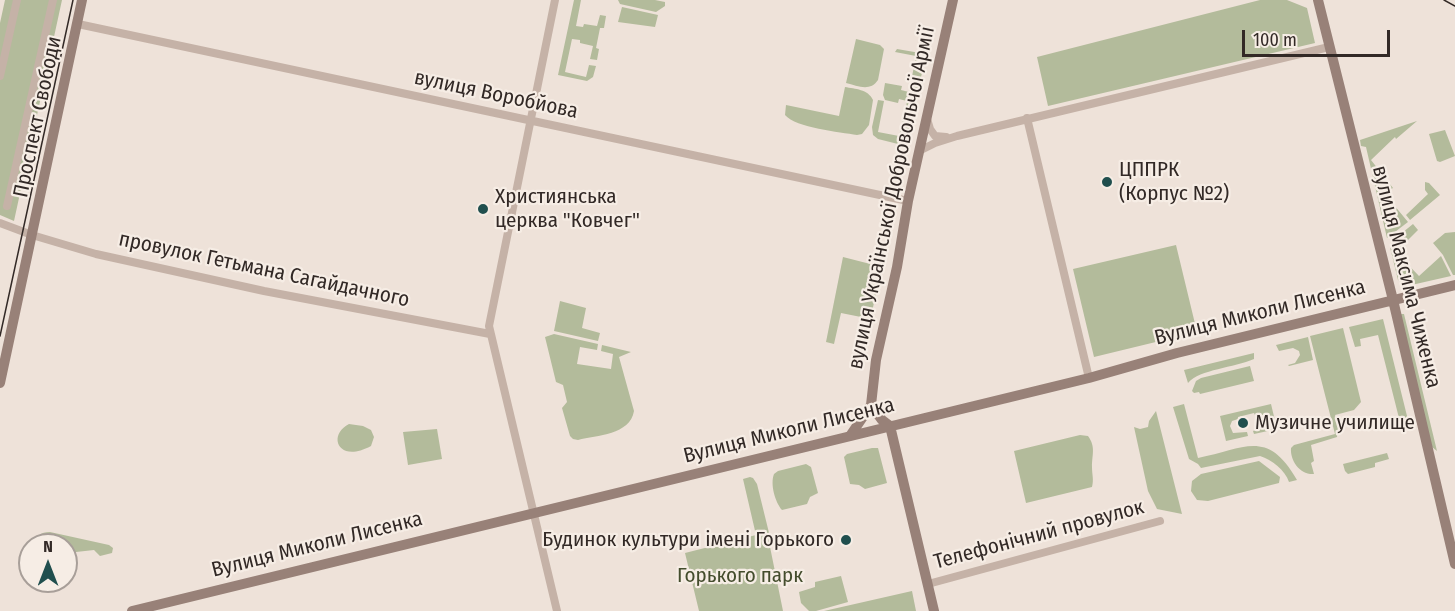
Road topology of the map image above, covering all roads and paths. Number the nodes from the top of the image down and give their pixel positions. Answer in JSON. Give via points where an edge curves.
{"nodes":[{"id":1,"x":17,"y":0,"type":"edge"},
{"id":2,"x":52,"y":0,"type":"edge"},
{"id":3,"x":82,"y":0,"type":"edge"},
{"id":4,"x":555,"y":0,"type":"edge"},
{"id":5,"x":953,"y":0,"type":"edge"},
{"id":6,"x":1318,"y":0,"type":"edge"},
{"id":7,"x":78,"y":24,"type":"junction"},
{"id":8,"x":1329,"y":47,"type":"junction"},
{"id":9,"x":0,"y":76,"type":"edge"},
{"id":10,"x":927,"y":114,"type":"junction"},
{"id":11,"x":1027,"y":118,"type":"junction"},
{"id":12,"x":530,"y":120,"type":"junction"},
{"id":13,"x":957,"y":136,"type":"junction"},
{"id":14,"x":919,"y":151,"type":"junction"},
{"id":15,"x":908,"y":201,"type":"junction"},
{"id":16,"x":7,"y":206,"type":"dead end"},
{"id":17,"x":0,"y":223,"type":"edge"},
{"id":18,"x":32,"y":236,"type":"junction"},
{"id":19,"x":1455,"y":285,"type":"edge"},
{"id":20,"x":1393,"y":300,"type":"junction"},
{"id":21,"x":490,"y":334,"type":"junction"},
{"id":22,"x":1089,"y":378,"type":"junction"},
{"id":23,"x":0,"y":383,"type":"edge"},
{"id":24,"x":871,"y":405,"type":"junction"},
{"id":25,"x":890,"y":426,"type":"junction"},
{"id":26,"x":850,"y":436,"type":"junction"},
{"id":27,"x":534,"y":513,"type":"junction"},
{"id":28,"x":1160,"y":520,"type":"dead end"},
{"id":29,"x":1455,"y":564,"type":"edge"},
{"id":30,"x":928,"y":584,"type":"junction"},
{"id":31,"x":132,"y":611,"type":"edge"},
{"id":32,"x":557,"y":611,"type":"edge"},
{"id":33,"x":934,"y":611,"type":"edge"}],
"edges":[{"from":1,"to":9,"type":"street"},
{"from":2,"to":16,"type":"street"},
{"from":3,"to":7,"type":"street","name":"Проспект Свободи"},
{"from":4,"to":12,"type":"street"},
{"from":5,"to":10,"type":"street","name":"вулиця Української Добровольчої Армії"},
{"from":6,"to":8,"type":"street","name":"вулиця Максима Чиженка"},
{"from":7,"to":12,"type":"street","name":"вулиця Воробйова"},
{"from":7,"to":18,"type":"street","name":"Проспект Свободи"},
{"from":8,"to":11,"type":"street"},
{"from":8,"to":20,"type":"street","name":"вулиця Максима Чиженка"},
{"from":10,"to":13,"type":"street","via":[[935,136]]},
{"from":10,"to":14,"type":"street","name":"вулиця Української Добровольчої Армії"},
{"from":11,"to":13,"type":"street"},
{"from":11,"to":22,"type":"street"},
{"from":12,"to":15,"type":"street","name":"вулиця Воробйова"},
{"from":12,"to":21,"type":"street","via":[[490,316]]},
{"from":13,"to":14,"type":"street"},
{"from":14,"to":15,"type":"street","name":"вулиця Української Добровольчої Армії"},
{"from":15,"to":24,"type":"street","name":"вулиця Української Добровольчої Армії"},
{"from":17,"to":18,"type":"street","name":"провулок Гетьмана Сагайдачного"},
{"from":18,"to":21,"type":"street","name":"провулок Гетьмана Сагайдачного","via":[[264,291]]},
{"from":18,"to":23,"type":"street","name":"Проспект Свободи"},
{"from":19,"to":20,"type":"street","name":"Вулиця Миколи Лисенка"},
{"from":20,"to":22,"type":"street","name":"Вулиця Миколи Лисенка"},
{"from":20,"to":29,"type":"street","name":"вулиця Максима Чиженка"},
{"from":21,"to":27,"type":"street"},
{"from":22,"to":25,"type":"street","name":"Вулиця Миколи Лисенка"},
{"from":24,"to":25,"type":"street"},
{"from":24,"to":26,"type":"street","name":"вулиця Української Добровольчої Армії"},
{"from":25,"to":26,"type":"street","name":"Вулиця Миколи Лисенка"},
{"from":25,"to":30,"type":"street"},
{"from":26,"to":27,"type":"street","name":"Вулиця Миколи Лисенка"},
{"from":27,"to":31,"type":"street","name":"Вулиця Миколи Лисенка"},
{"from":27,"to":32,"type":"street"},
{"from":28,"to":30,"type":"street","name":"Телефонічний провулок"},
{"from":30,"to":33,"type":"street"}]}
